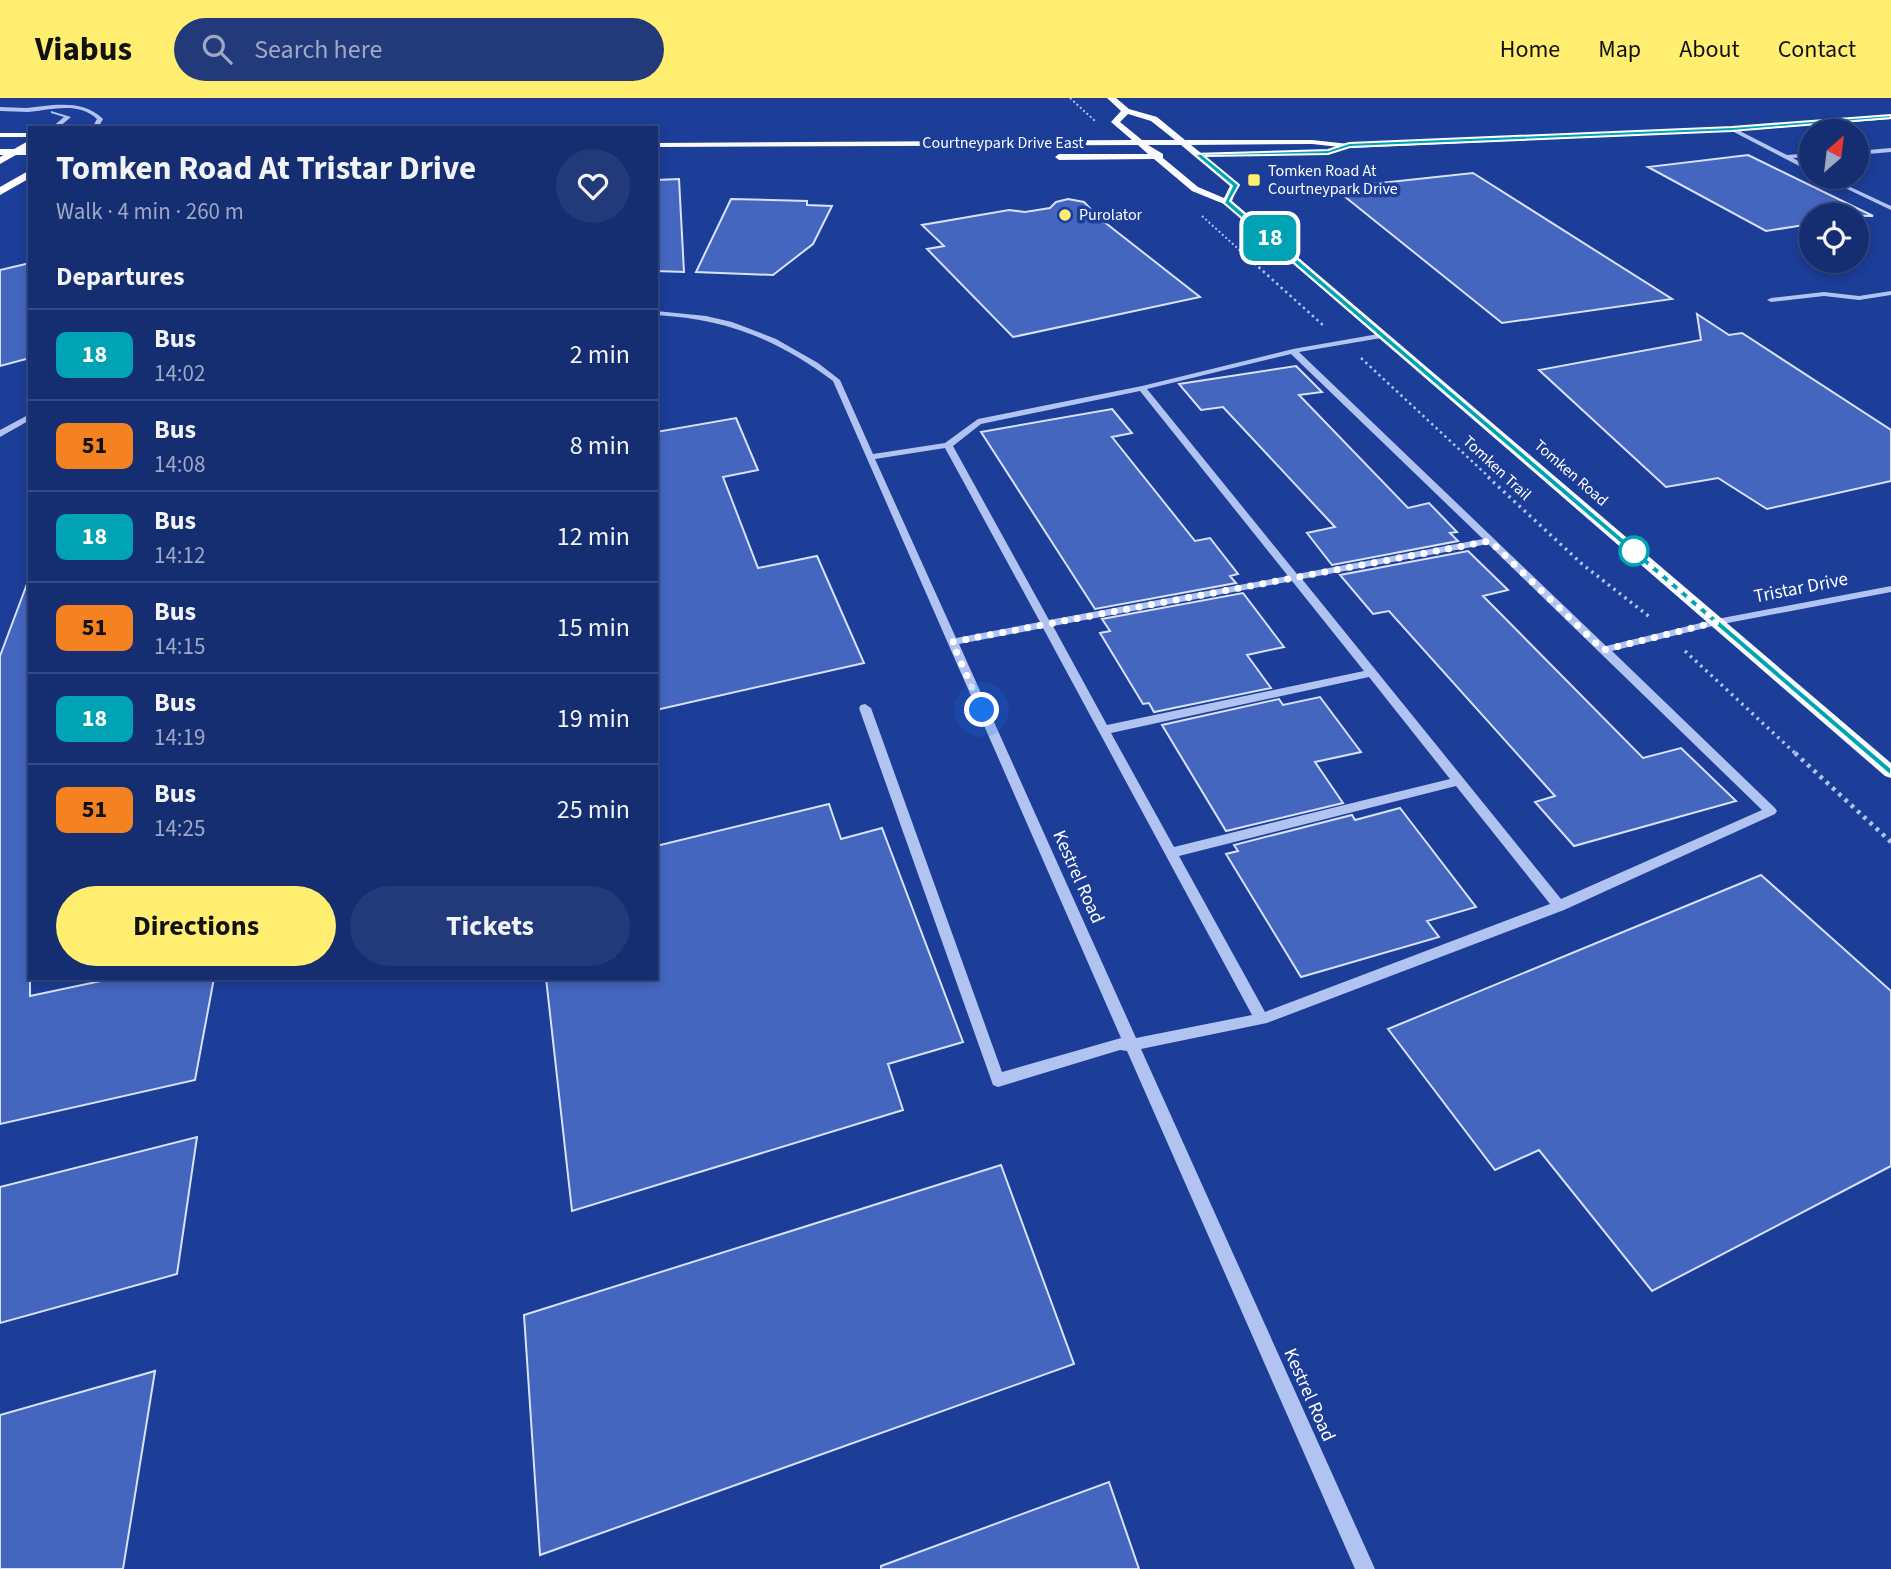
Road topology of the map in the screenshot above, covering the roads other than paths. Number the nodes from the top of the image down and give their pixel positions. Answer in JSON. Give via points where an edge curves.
{"nodes":[{"id":1,"x":1111,"y":98,"type":"edge"},
{"id":2,"x":0,"y":109,"type":"edge"},
{"id":3,"x":24,"y":110,"type":"junction"},
{"id":4,"x":1126,"y":111,"type":"junction"},
{"id":5,"x":1891,"y":117,"type":"edge"},
{"id":6,"x":57,"y":126,"type":"edge"},
{"id":7,"x":96,"y":126,"type":"edge"},
{"id":8,"x":1732,"y":129,"type":"junction"},
{"id":9,"x":0,"y":135,"type":"edge"},
{"id":10,"x":28,"y":135,"type":"edge"},
{"id":11,"x":28,"y":144,"type":"edge"},
{"id":12,"x":1142,"y":144,"type":"junction"},
{"id":13,"x":1185,"y":144,"type":"junction"},
{"id":14,"x":658,"y":145,"type":"edge"},
{"id":15,"x":1349,"y":145,"type":"junction"},
{"id":16,"x":1891,"y":150,"type":"edge"},
{"id":17,"x":0,"y":152,"type":"edge"},
{"id":18,"x":16,"y":152,"type":"junction"},
{"id":19,"x":28,"y":152,"type":"edge"},
{"id":20,"x":1869,"y":152,"type":"edge"},
{"id":21,"x":1221,"y":153,"type":"dead end"},
{"id":22,"x":1198,"y":154,"type":"junction"},
{"id":23,"x":1209,"y":154,"type":"dead end"},
{"id":24,"x":658,"y":155,"type":"edge"},
{"id":25,"x":1170,"y":155,"type":"dead end"},
{"id":26,"x":1184,"y":155,"type":"dead end"},
{"id":27,"x":706,"y":156,"type":"dead end"},
{"id":28,"x":1156,"y":156,"type":"junction"},
{"id":29,"x":1799,"y":156,"type":"edge"},
{"id":30,"x":1044,"y":157,"type":"dead end"},
{"id":31,"x":1786,"y":157,"type":"junction"},
{"id":32,"x":0,"y":161,"type":"edge"},
{"id":33,"x":1799,"y":164,"type":"edge"},
{"id":34,"x":28,"y":174,"type":"edge"},
{"id":35,"x":1851,"y":189,"type":"edge"},
{"id":36,"x":0,"y":192,"type":"edge"},
{"id":37,"x":1227,"y":202,"type":"junction"},
{"id":38,"x":1891,"y":208,"type":"edge"},
{"id":39,"x":1891,"y":293,"type":"edge"},
{"id":40,"x":1771,"y":300,"type":"dead end"},
{"id":41,"x":658,"y":313,"type":"edge"},
{"id":42,"x":1384,"y":335,"type":"junction"},
{"id":43,"x":1293,"y":351,"type":"junction"},
{"id":44,"x":1142,"y":388,"type":"junction"},
{"id":45,"x":28,"y":417,"type":"edge"},
{"id":46,"x":0,"y":434,"type":"edge"},
{"id":47,"x":948,"y":445,"type":"junction"},
{"id":48,"x":870,"y":457,"type":"junction"},
{"id":49,"x":1490,"y":541,"type":"junction"},
{"id":50,"x":1295,"y":578,"type":"junction"},
{"id":51,"x":1891,"y":589,"type":"edge"},
{"id":52,"x":1717,"y":622,"type":"junction"},
{"id":53,"x":1045,"y":623,"type":"junction"},
{"id":54,"x":952,"y":642,"type":"junction"},
{"id":55,"x":1603,"y":650,"type":"junction"},
{"id":56,"x":1371,"y":673,"type":"junction"},
{"id":57,"x":866,"y":708,"type":"dead end"},
{"id":58,"x":1104,"y":730,"type":"junction"},
{"id":59,"x":1891,"y":772,"type":"edge"},
{"id":60,"x":1458,"y":781,"type":"junction"},
{"id":61,"x":1171,"y":853,"type":"junction"},
{"id":62,"x":1559,"y":906,"type":"junction"},
{"id":63,"x":1262,"y":1019,"type":"junction"},
{"id":64,"x":1131,"y":1045,"type":"junction"},
{"id":65,"x":1365,"y":1569,"type":"edge"}],
"edges":[{"from":1,"to":4,"type":"main road"},
{"from":2,"to":3,"type":"street"},
{"from":3,"to":6,"type":"street","via":[[64,113],[68,117]]},
{"from":3,"to":7,"type":"street","via":[[60,107],[92,111],[100,119]]},
{"from":4,"to":12,"type":"main road","name":"Tomken Road","via":[[1115,122]]},
{"from":4,"to":13,"type":"main road","via":[[1154,119]]},
{"from":5,"to":8,"type":"main road","name":"Courtneypark Drive East"},
{"from":8,"to":15,"type":"main road","name":"Courtneypark Drive East"},
{"from":8,"to":31,"type":"street"},
{"from":9,"to":10,"type":"main road"},
{"from":11,"to":18,"type":"highway"},
{"from":12,"to":13,"type":"main road","name":"Courtneypark Drive East"},
{"from":12,"to":14,"type":"main road","name":"Courtneypark Drive East"},
{"from":12,"to":28,"type":"main road","name":"Tomken Road"},
{"from":13,"to":15,"type":"main road","name":"Courtneypark Drive East"},
{"from":13,"to":22,"type":"main road"},
{"from":15,"to":21,"type":"main road","name":"Courtneypark Drive East","via":[[1328,152]]},
{"from":16,"to":20,"type":"street"},
{"from":17,"to":18,"type":"main road"},
{"from":18,"to":19,"type":"main road"},
{"from":18,"to":32,"type":"highway"},
{"from":22,"to":23,"type":"main road"},
{"from":22,"to":26,"type":"main road"},
{"from":22,"to":37,"type":"main road","via":[[1236,185]]},
{"from":24,"to":27,"type":"main road"},
{"from":25,"to":28,"type":"main road","name":"Courtneypark Drive East"},
{"from":28,"to":30,"type":"main road","name":"Courtneypark Drive East"},
{"from":28,"to":37,"type":"main road","name":"Tomken Road","via":[[1195,189]]},
{"from":29,"to":31,"type":"street"},
{"from":31,"to":33,"type":"street"},
{"from":34,"to":36,"type":"highway"},
{"from":35,"to":38,"type":"street"},
{"from":37,"to":42,"type":"main road","name":"Tomken Road"},
{"from":39,"to":40,"type":"street"},
{"from":41,"to":48,"type":"street","name":"Kestrel Road","via":[[691,314],[731,323],[805,356],[835,380]]},
{"from":42,"to":43,"type":"street"},
{"from":42,"to":52,"type":"main road","name":"Tomken Road"},
{"from":43,"to":44,"type":"street"},
{"from":43,"to":49,"type":"street"},
{"from":44,"to":47,"type":"street","via":[[978,422]]},
{"from":44,"to":50,"type":"street"},
{"from":45,"to":46,"type":"street"},
{"from":47,"to":48,"type":"street"},
{"from":47,"to":53,"type":"street"},
{"from":48,"to":54,"type":"street","name":"Kestrel Road"},
{"from":49,"to":50,"type":"street"},
{"from":49,"to":55,"type":"street"},
{"from":50,"to":53,"type":"street"},
{"from":50,"to":56,"type":"street"},
{"from":51,"to":52,"type":"street","name":"Tristar Drive"},
{"from":52,"to":55,"type":"street","name":"Tristar Drive"},
{"from":52,"to":59,"type":"main road","name":"Tomken Road"},
{"from":53,"to":54,"type":"street"},
{"from":53,"to":58,"type":"street"},
{"from":54,"to":64,"type":"street","name":"Kestrel Road"},
{"from":55,"to":62,"type":"street","via":[[1771,811]]},
{"from":56,"to":58,"type":"street"},
{"from":56,"to":60,"type":"street"},
{"from":57,"to":64,"type":"street","via":[[998,1080],[1120,1044]]},
{"from":58,"to":61,"type":"street"},
{"from":60,"to":61,"type":"street"},
{"from":60,"to":62,"type":"street"},
{"from":61,"to":63,"type":"street"},
{"from":62,"to":63,"type":"street"},
{"from":63,"to":64,"type":"street"},
{"from":64,"to":65,"type":"street","name":"Kestrel Road"}]}
